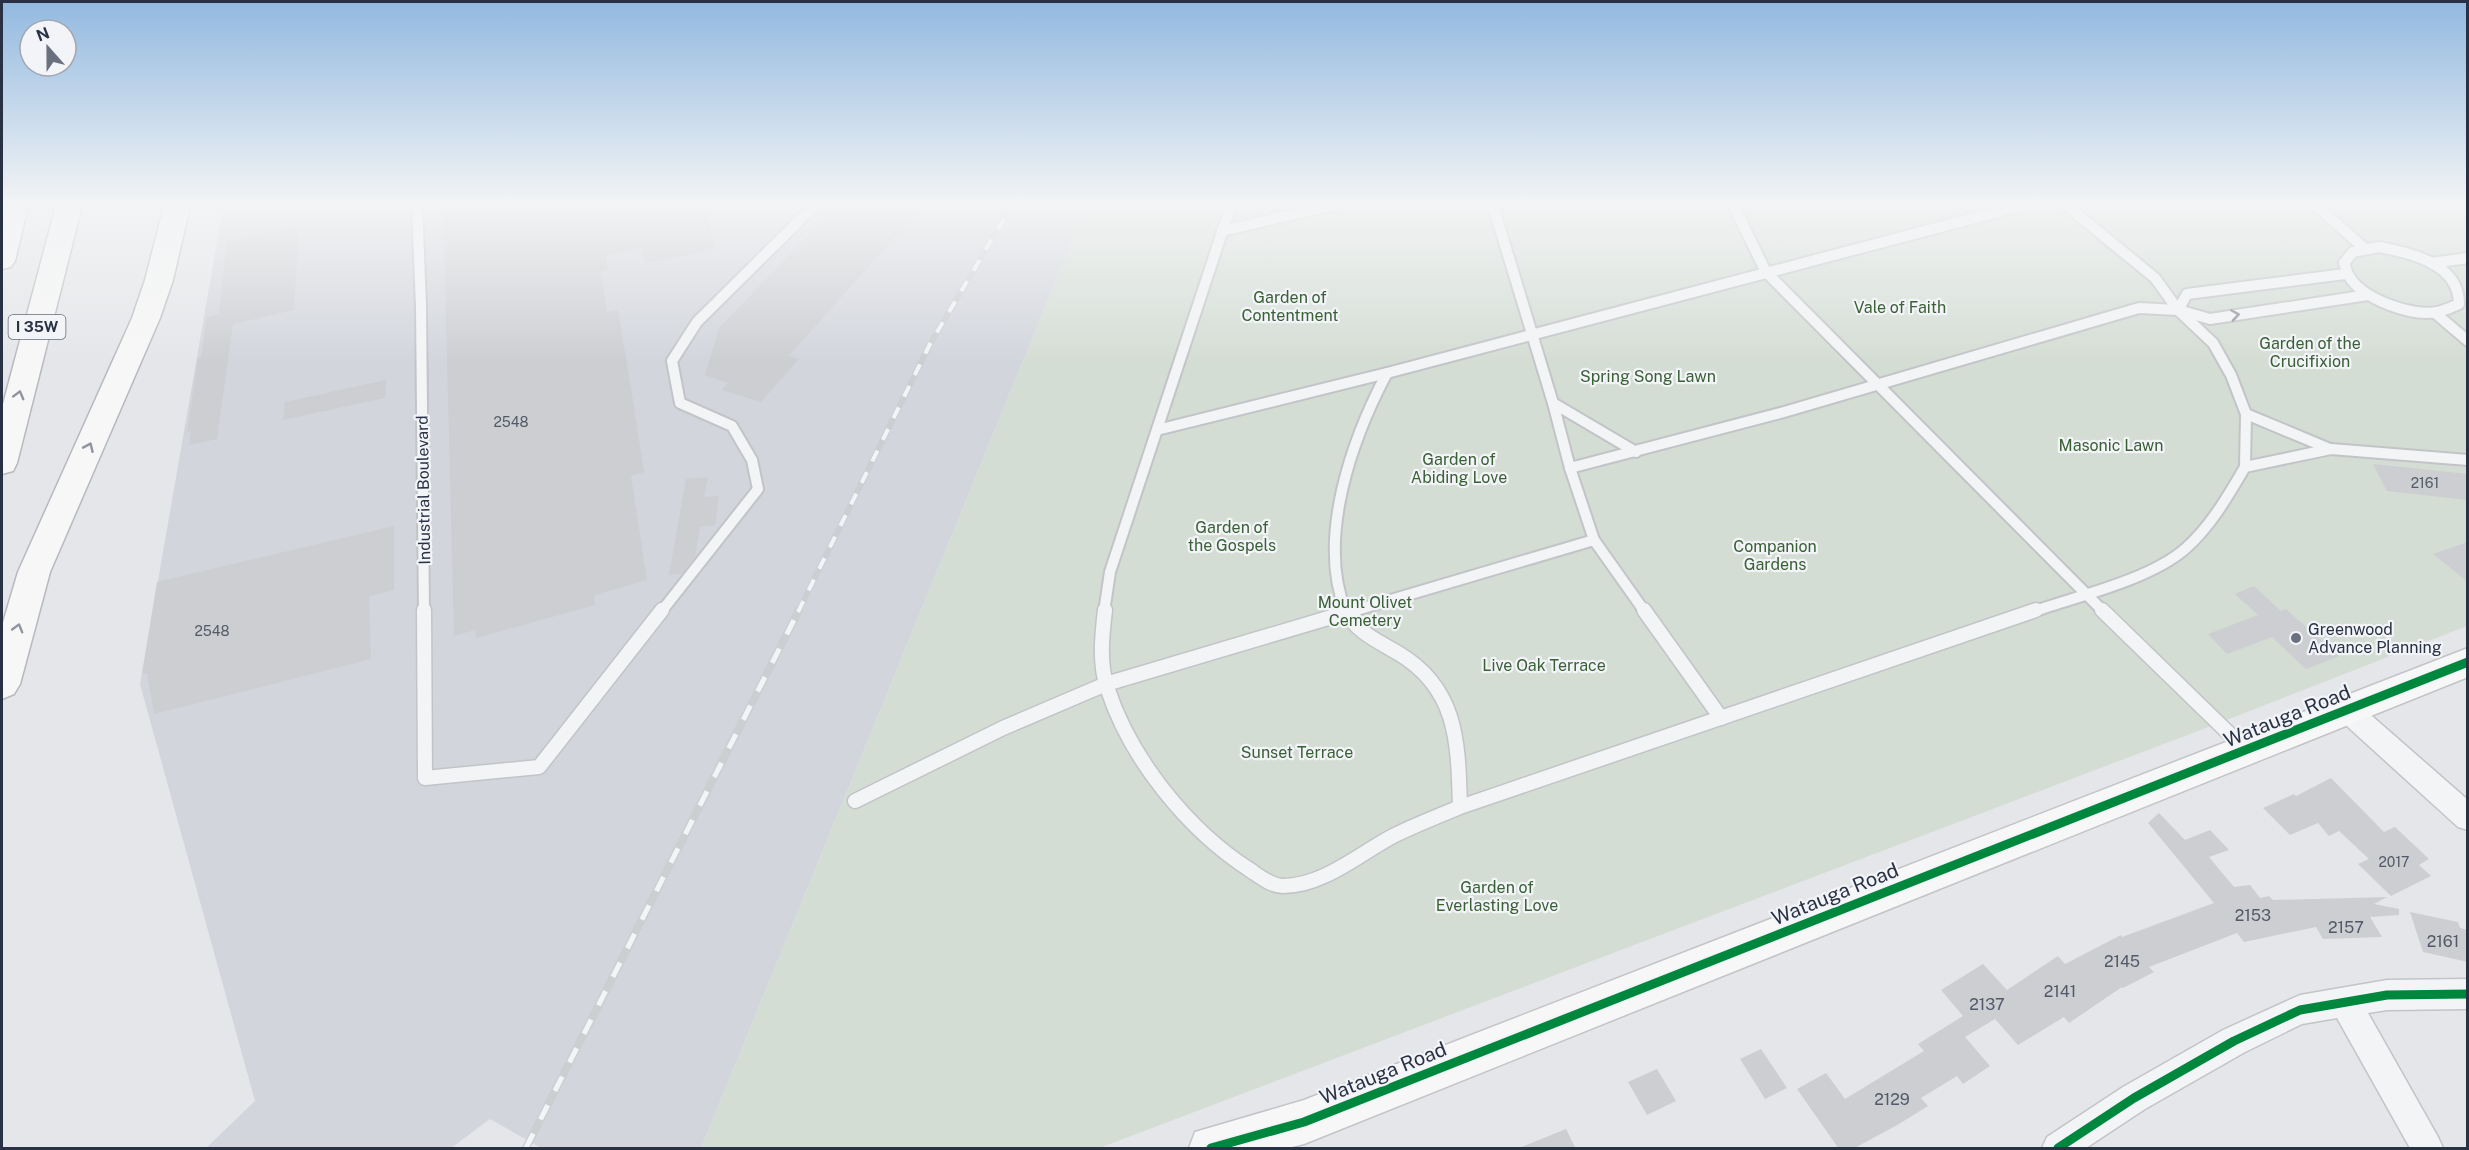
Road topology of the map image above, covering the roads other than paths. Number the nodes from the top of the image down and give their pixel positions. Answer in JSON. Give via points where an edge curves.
{"nodes":[{"id":1,"x":56,"y":256,"type":"edge"},
{"id":2,"x":165,"y":256,"type":"edge"},
{"id":3,"x":419,"y":256,"type":"edge"},
{"id":4,"x":764,"y":256,"type":"edge"},
{"id":5,"x":1214,"y":256,"type":"edge"},
{"id":6,"x":1508,"y":256,"type":"edge"},
{"id":7,"x":1758,"y":256,"type":"edge"},
{"id":8,"x":1829,"y":256,"type":"edge"},
{"id":9,"x":2128,"y":256,"type":"edge"},
{"id":10,"x":2347,"y":256,"type":"edge"},
{"id":11,"x":2412,"y":256,"type":"edge"},
{"id":12,"x":2468,"y":258,"type":"edge"},
{"id":13,"x":2431,"y":263,"type":"junction"},
{"id":14,"x":1766,"y":272,"type":"junction"},
{"id":15,"x":2345,"y":274,"type":"junction"},
{"id":16,"x":2462,"y":283,"type":"edge"},
{"id":17,"x":2368,"y":295,"type":"junction"},
{"id":18,"x":2178,"y":310,"type":"junction"},
{"id":19,"x":2435,"y":313,"type":"junction"},
{"id":20,"x":1531,"y":333,"type":"junction"},
{"id":21,"x":2468,"y":341,"type":"edge"},
{"id":22,"x":1387,"y":373,"type":"junction"},
{"id":23,"x":1878,"y":384,"type":"junction"},
{"id":24,"x":1553,"y":403,"type":"junction"},
{"id":25,"x":2246,"y":414,"type":"junction"},
{"id":26,"x":1157,"y":430,"type":"junction"},
{"id":27,"x":2331,"y":449,"type":"junction"},
{"id":28,"x":1636,"y":452,"type":"junction"},
{"id":29,"x":2468,"y":460,"type":"edge"},
{"id":30,"x":2,"y":463,"type":"edge"},
{"id":31,"x":2245,"y":467,"type":"junction"},
{"id":32,"x":1570,"y":468,"type":"junction"},
{"id":33,"x":1594,"y":540,"type":"junction"},
{"id":34,"x":2085,"y":594,"type":"junction"},
{"id":35,"x":1346,"y":613,"type":"junction"},
{"id":36,"x":2468,"y":662,"type":"edge"},
{"id":37,"x":2,"y":684,"type":"edge"},
{"id":38,"x":1106,"y":684,"type":"junction"},
{"id":39,"x":2347,"y":710,"type":"junction"},
{"id":40,"x":1721,"y":718,"type":"junction"},
{"id":41,"x":2246,"y":749,"type":"junction"},
{"id":42,"x":855,"y":801,"type":"dead end"},
{"id":43,"x":1460,"y":807,"type":"junction"},
{"id":44,"x":2468,"y":818,"type":"edge"},
{"id":45,"x":2468,"y":994,"type":"edge"},
{"id":46,"x":2344,"y":1001,"type":"junction"},
{"id":47,"x":1211,"y":1149,"type":"edge"},
{"id":48,"x":2058,"y":1149,"type":"edge"},
{"id":49,"x":2427,"y":1149,"type":"edge"}],
"edges":[{"from":30,"to":1,"type":"main road","number":"I 35W","one_way":true},
{"from":37,"to":2,"type":"main road","one_way":true,"via":[[34,572],[146,318]]},
{"from":3,"to":4,"type":"lane","name":"Industrial Boulevard","via":[[425,778],[538,767],[758,489],[752,460],[732,426],[680,403],[672,361],[697,322]]},
{"from":5,"to":26,"type":"lane"},
{"from":6,"to":20,"type":"lane"},
{"from":7,"to":14,"type":"lane"},
{"from":8,"to":14,"type":"lane"},
{"from":9,"to":18,"type":"lane","via":[[2155,278]]},
{"from":10,"to":15,"type":"lane"},
{"from":11,"to":13,"type":"lane"},
{"from":12,"to":13,"type":"lane"},
{"from":13,"to":16,"type":"lane"},
{"from":14,"to":20,"type":"lane"},
{"from":14,"to":23,"type":"lane"},
{"from":15,"to":17,"type":"lane"},
{"from":15,"to":18,"type":"lane","via":[[2187,294]]},
{"from":16,"to":19,"type":"lane","via":[[2459,303]]},
{"from":18,"to":17,"type":"lane","one_way":true,"via":[[2210,319]]},
{"from":17,"to":19,"type":"lane","via":[[2402,309]]},
{"from":18,"to":23,"type":"lane","via":[[2139,309]]},
{"from":18,"to":25,"type":"lane","via":[[2213,343]]},
{"from":19,"to":21,"type":"lane"},
{"from":20,"to":22,"type":"lane"},
{"from":20,"to":24,"type":"lane"},
{"from":22,"to":26,"type":"lane"},
{"from":22,"to":35,"type":"lane","via":[[1358,432],[1340,502],[1337,591]]},
{"from":23,"to":28,"type":"lane"},
{"from":23,"to":34,"type":"lane"},
{"from":24,"to":28,"type":"lane"},
{"from":24,"to":32,"type":"lane"},
{"from":25,"to":27,"type":"lane"},
{"from":25,"to":31,"type":"lane"},
{"from":26,"to":38,"type":"lane","via":[[1110,572],[1102,628]]},
{"from":27,"to":29,"type":"lane"},
{"from":27,"to":31,"type":"lane"},
{"from":28,"to":32,"type":"lane"},
{"from":31,"to":34,"type":"lane","via":[[2221,507],[2174,557],[2140,575]]},
{"from":32,"to":33,"type":"lane"},
{"from":33,"to":35,"type":"lane"},
{"from":33,"to":40,"type":"lane"},
{"from":34,"to":40,"type":"lane"},
{"from":34,"to":41,"type":"lane"},
{"from":35,"to":38,"type":"lane"},
{"from":35,"to":43,"type":"lane","via":[[1365,635],[1415,664],[1441,697],[1457,738]]},
{"from":36,"to":39,"type":"main road","name":"Watauga Road"},
{"from":38,"to":42,"type":"lane","via":[[1003,728]]},
{"from":38,"to":43,"type":"lane","via":[[1123,729],[1193,821],[1242,866],[1279,886],[1305,881],[1344,864],[1395,835]]},
{"from":39,"to":41,"type":"main road","name":"Watauga Road"},
{"from":39,"to":44,"type":"street"},
{"from":40,"to":43,"type":"lane"},
{"from":41,"to":47,"type":"main road","name":"Watauga Road","via":[[1304,1122]]},
{"from":45,"to":46,"type":"street"},
{"from":46,"to":48,"type":"street","via":[[2300,1010],[2234,1041],[2134,1098]]},
{"from":46,"to":49,"type":"street"}]}
